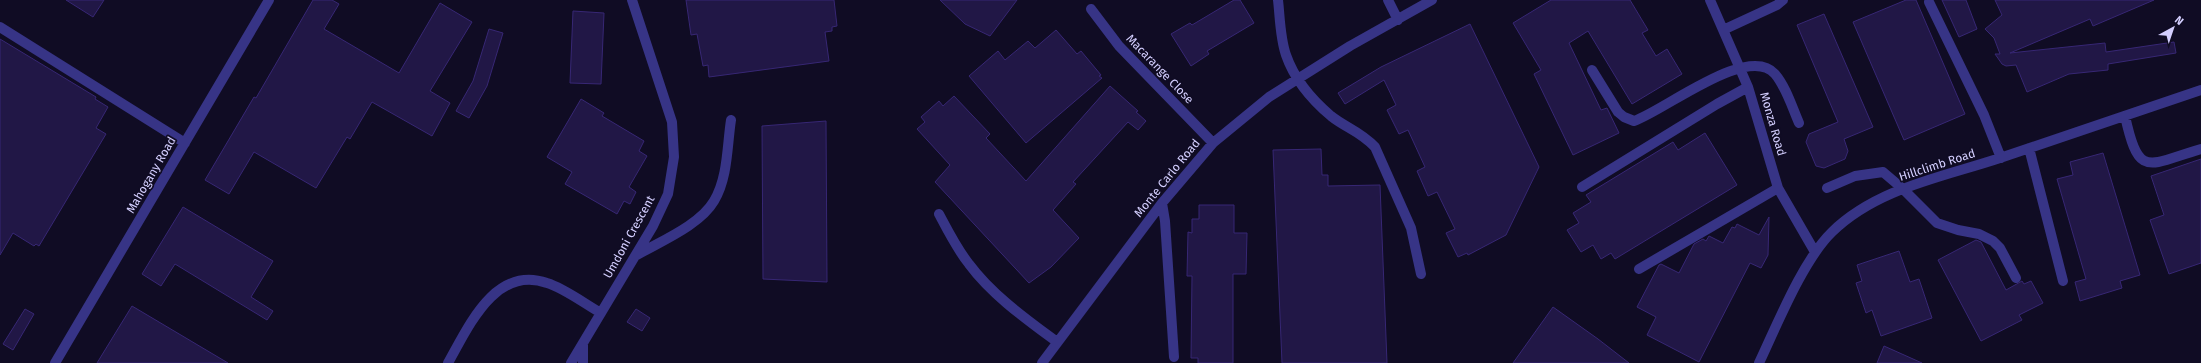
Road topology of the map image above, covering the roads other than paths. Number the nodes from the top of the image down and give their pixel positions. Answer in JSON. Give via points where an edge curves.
{"nodes":[{"id":1,"x":269,"y":0,"type":"edge"},
{"id":2,"x":632,"y":0,"type":"edge"},
{"id":3,"x":1278,"y":0,"type":"edge"},
{"id":4,"x":1388,"y":0,"type":"edge"},
{"id":5,"x":1432,"y":0,"type":"edge"},
{"id":6,"x":1710,"y":0,"type":"edge"},
{"id":7,"x":1783,"y":0,"type":"edge"},
{"id":8,"x":1929,"y":2,"type":"dead end"},
{"id":9,"x":1091,"y":9,"type":"dead end"},
{"id":10,"x":1398,"y":20,"type":"junction"},
{"id":11,"x":0,"y":27,"type":"edge"},
{"id":12,"x":1723,"y":30,"type":"junction"},
{"id":13,"x":1740,"y":69,"type":"junction"},
{"id":14,"x":1592,"y":70,"type":"dead end"},
{"id":15,"x":1298,"y":80,"type":"junction"},
{"id":16,"x":1748,"y":87,"type":"junction"},
{"id":17,"x":2201,"y":90,"type":"edge"},
{"id":18,"x":2125,"y":116,"type":"junction"},
{"id":19,"x":731,"y":120,"type":"dead end"},
{"id":20,"x":1799,"y":123,"type":"dead end"},
{"id":21,"x":185,"y":143,"type":"junction"},
{"id":22,"x":1213,"y":143,"type":"junction"},
{"id":23,"x":2029,"y":148,"type":"junction"},
{"id":24,"x":2201,"y":149,"type":"edge"},
{"id":25,"x":2001,"y":158,"type":"junction"},
{"id":26,"x":1582,"y":187,"type":"dead end"},
{"id":27,"x":1778,"y":188,"type":"junction"},
{"id":28,"x":1827,"y":188,"type":"dead end"},
{"id":29,"x":1903,"y":189,"type":"junction"},
{"id":30,"x":1162,"y":203,"type":"junction"},
{"id":31,"x":939,"y":214,"type":"dead end"},
{"id":32,"x":1815,"y":252,"type":"junction"},
{"id":33,"x":635,"y":256,"type":"junction"},
{"id":34,"x":1639,"y":269,"type":"dead end"},
{"id":35,"x":1421,"y":274,"type":"dead end"},
{"id":36,"x":2016,"y":278,"type":"dead end"},
{"id":37,"x":2063,"y":281,"type":"dead end"},
{"id":38,"x":601,"y":313,"type":"junction"},
{"id":39,"x":1057,"y":342,"type":"junction"},
{"id":40,"x":583,"y":343,"type":"junction"},
{"id":41,"x":1174,"y":357,"type":"dead end"},
{"id":42,"x":55,"y":363,"type":"edge"},
{"id":43,"x":448,"y":363,"type":"edge"},
{"id":44,"x":571,"y":363,"type":"edge"},
{"id":45,"x":583,"y":363,"type":"edge"},
{"id":46,"x":1042,"y":363,"type":"edge"},
{"id":47,"x":1758,"y":363,"type":"edge"}],
"edges":[{"from":1,"to":21,"type":"street","name":"Mahogany Road"},
{"from":2,"to":33,"type":"street","name":"Umdoni Crescent","via":[[672,122],[674,157],[668,194]]},
{"from":3,"to":15,"type":"street","via":[[1285,54]]},
{"from":4,"to":10,"type":"street"},
{"from":5,"to":10,"type":"street","name":"Monte Carlo Road"},
{"from":6,"to":12,"type":"street","name":"Monza Road"},
{"from":7,"to":12,"type":"street"},
{"from":8,"to":25,"type":"street","via":[[1984,116]]},
{"from":9,"to":22,"type":"street","name":"Macarange Close","via":[[1119,46]]},
{"from":10,"to":15,"type":"street","name":"Monte Carlo Road","via":[[1350,46]]},
{"from":11,"to":21,"type":"street"},
{"from":12,"to":13,"type":"street","name":"Monza Road"},
{"from":13,"to":14,"type":"street","via":[[1709,80],[1634,121],[1618,112]]},
{"from":13,"to":16,"type":"street","name":"Monza Road"},
{"from":13,"to":20,"type":"street","via":[[1752,64],[1763,65],[1774,73]]},
{"from":15,"to":22,"type":"street","name":"Monte Carlo Road","via":[[1269,97]]},
{"from":15,"to":35,"type":"street","via":[[1309,95],[1332,117],[1366,137],[1375,147],[1411,228]]},
{"from":16,"to":26,"type":"street"},
{"from":16,"to":27,"type":"street","name":"Monza Road"},
{"from":17,"to":18,"type":"street","name":"Hillclimb Road"},
{"from":18,"to":23,"type":"street","name":"Hillclimb Road"},
{"from":18,"to":24,"type":"street","via":[[2131,143],[2136,155],[2143,162],[2154,163]]},
{"from":19,"to":33,"type":"street","via":[[724,170],[715,200],[695,222]]},
{"from":21,"to":42,"type":"street","name":"Mahogany Road"},
{"from":22,"to":30,"type":"street","name":"Monte Carlo Road"},
{"from":23,"to":25,"type":"street","name":"Hillclimb Road"},
{"from":23,"to":37,"type":"street"},
{"from":25,"to":29,"type":"street","name":"Hillclimb Road"},
{"from":27,"to":32,"type":"street","name":"Monza Road"},
{"from":27,"to":34,"type":"street"},
{"from":28,"to":29,"type":"street","via":[[1855,176],[1883,172]]},
{"from":29,"to":32,"type":"street","name":"Hillclimb Road","via":[[1866,206],[1833,231]]},
{"from":29,"to":36,"type":"street","via":[[1937,223],[1979,234],[1993,241],[2000,248]]},
{"from":30,"to":39,"type":"street","name":"Monte Carlo Road"},
{"from":30,"to":41,"type":"street"},
{"from":31,"to":39,"type":"street","via":[[965,259],[984,282]]},
{"from":32,"to":47,"type":"street","name":"Hillclimb Road"},
{"from":33,"to":38,"type":"street","name":"Umdoni Crescent"},
{"from":38,"to":40,"type":"street","name":"Umdoni Crescent"},
{"from":38,"to":43,"type":"street","via":[[548,283],[528,278],[508,283],[486,300]]},
{"from":39,"to":46,"type":"street","name":"Monte Carlo Road"},
{"from":40,"to":44,"type":"street","name":"Umdoni Crescent"},
{"from":40,"to":45,"type":"street"}]}
